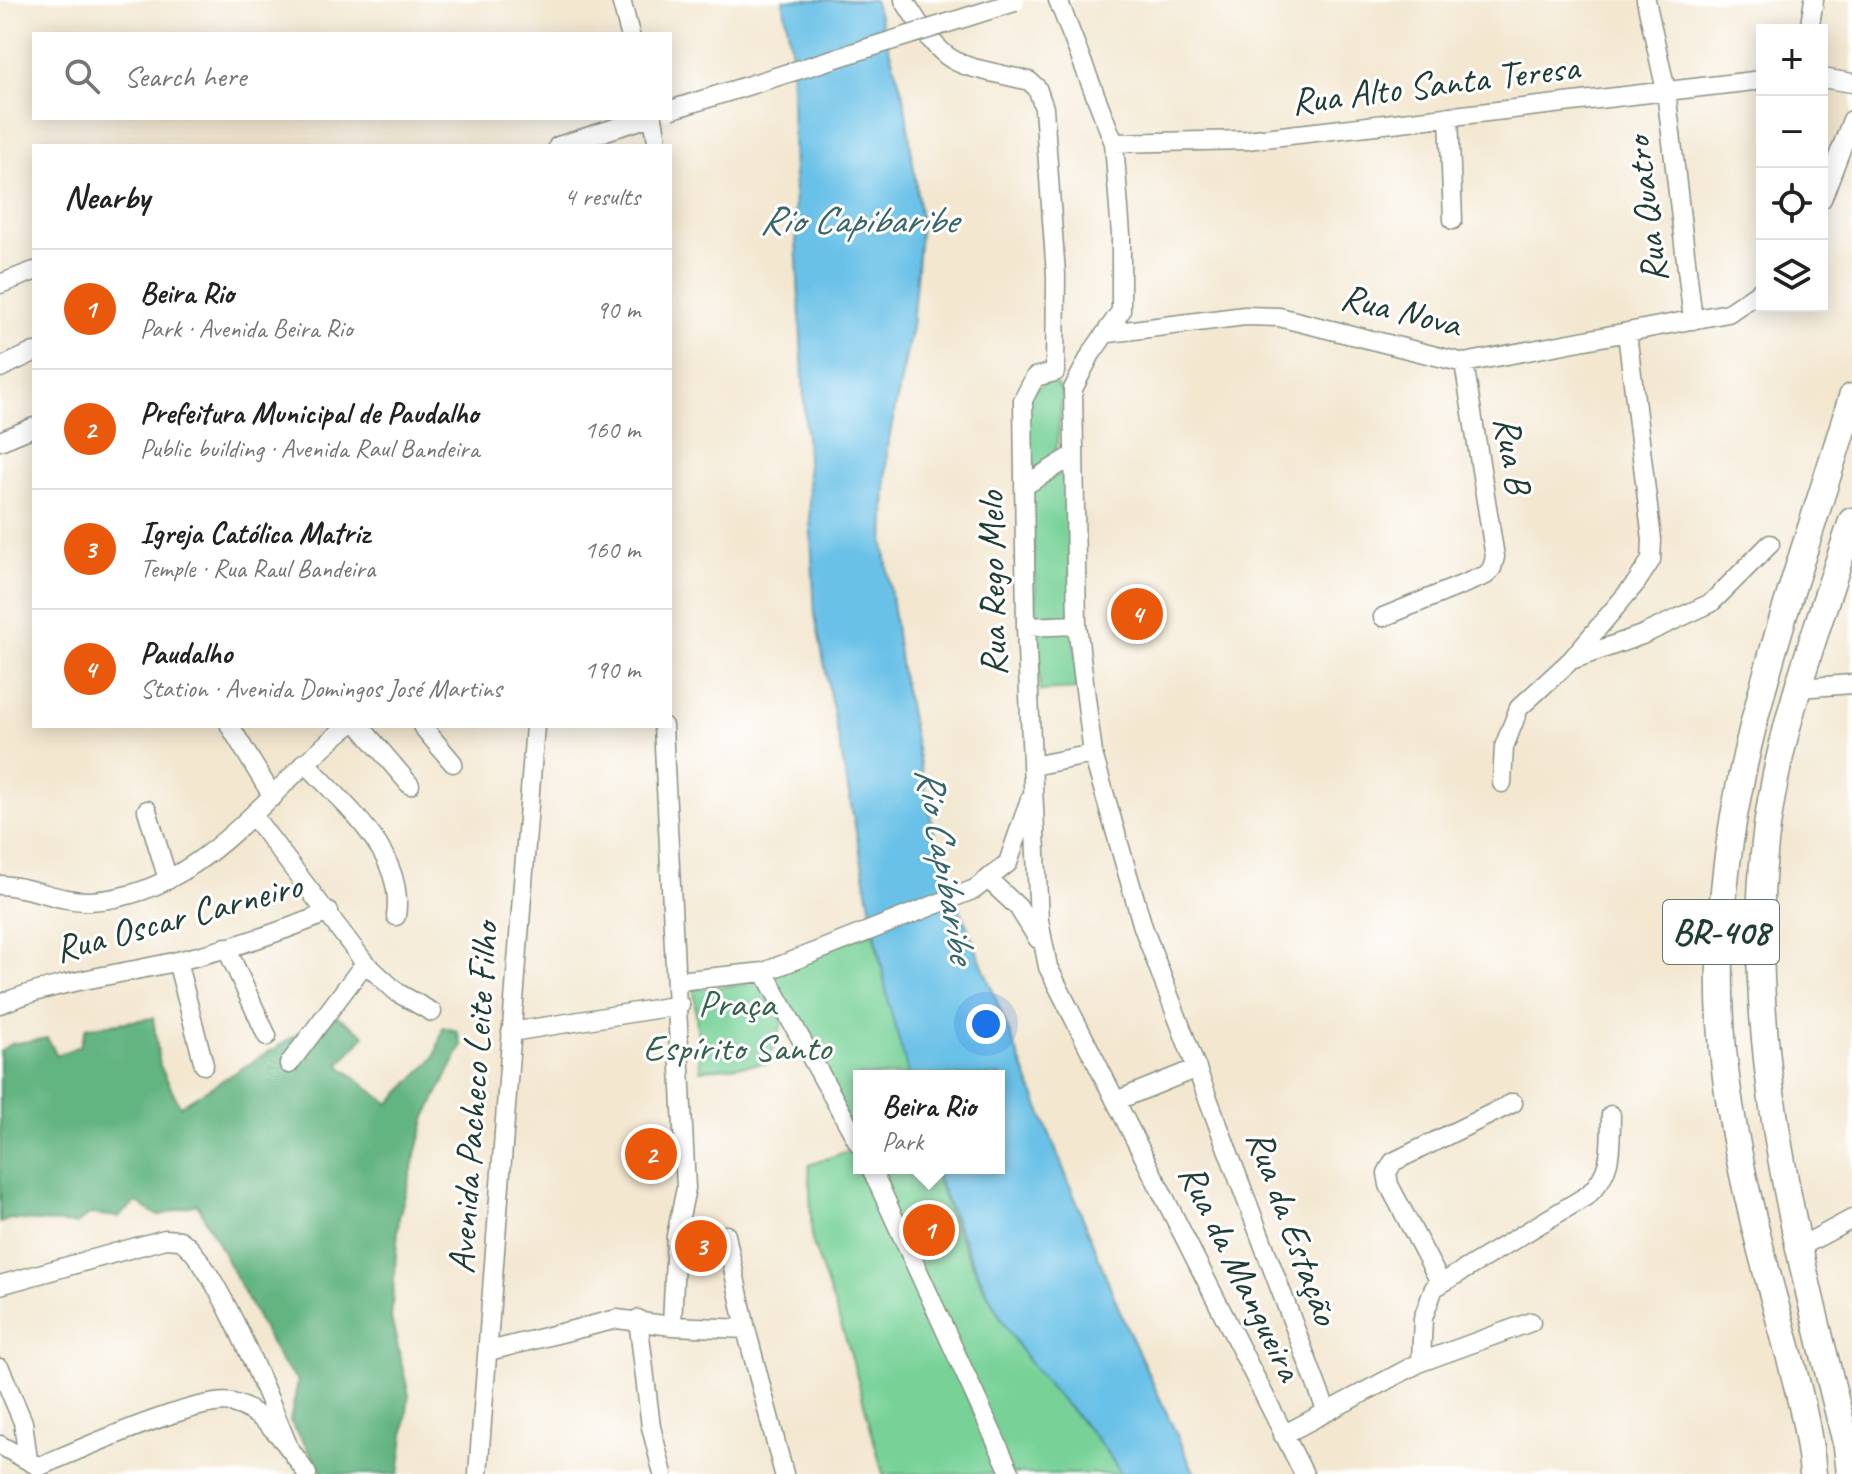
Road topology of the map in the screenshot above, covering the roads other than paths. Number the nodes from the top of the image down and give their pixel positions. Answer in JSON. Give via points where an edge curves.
{"nodes":[{"id":1,"x":621,"y":0,"type":"edge"},
{"id":2,"x":904,"y":0,"type":"edge"},
{"id":3,"x":1058,"y":0,"type":"edge"},
{"id":4,"x":1646,"y":0,"type":"edge"},
{"id":5,"x":1814,"y":0,"type":"edge"},
{"id":6,"x":1018,"y":1,"type":"edge"},
{"id":7,"x":1810,"y":24,"type":"edge"},
{"id":8,"x":629,"y":32,"type":"edge"},
{"id":9,"x":1828,"y":79,"type":"edge"},
{"id":10,"x":1756,"y":81,"type":"edge"},
{"id":11,"x":1852,"y":83,"type":"edge"},
{"id":12,"x":1666,"y":91,"type":"junction"},
{"id":13,"x":672,"y":109,"type":"edge"},
{"id":14,"x":1449,"y":116,"type":"junction"},
{"id":15,"x":642,"y":120,"type":"edge"},
{"id":16,"x":648,"y":120,"type":"edge"},
{"id":17,"x":1852,"y":120,"type":"edge"},
{"id":18,"x":593,"y":142,"type":"edge"},
{"id":19,"x":1114,"y":143,"type":"junction"},
{"id":20,"x":657,"y":144,"type":"edge"},
{"id":21,"x":1828,"y":183,"type":"edge"},
{"id":22,"x":1453,"y":220,"type":"dead end"},
{"id":23,"x":32,"y":272,"type":"edge"},
{"id":24,"x":0,"y":284,"type":"edge"},
{"id":25,"x":1756,"y":294,"type":"edge"},
{"id":26,"x":1693,"y":320,"type":"junction"},
{"id":27,"x":1109,"y":333,"type":"junction"},
{"id":28,"x":1627,"y":333,"type":"junction"},
{"id":29,"x":32,"y":353,"type":"edge"},
{"id":30,"x":1464,"y":363,"type":"junction"},
{"id":31,"x":0,"y":368,"type":"edge"},
{"id":32,"x":1055,"y":372,"type":"junction"},
{"id":33,"x":1073,"y":389,"type":"junction"},
{"id":34,"x":1852,"y":397,"type":"edge"},
{"id":35,"x":32,"y":428,"type":"edge"},
{"id":36,"x":0,"y":441,"type":"edge"},
{"id":37,"x":1074,"y":455,"type":"junction"},
{"id":38,"x":1024,"y":486,"type":"junction"},
{"id":39,"x":1852,"y":521,"type":"edge"},
{"id":40,"x":1770,"y":544,"type":"dead end"},
{"id":41,"x":1383,"y":617,"type":"dead end"},
{"id":42,"x":1077,"y":625,"type":"junction"},
{"id":43,"x":1026,"y":627,"type":"junction"},
{"id":44,"x":1571,"y":660,"type":"junction"},
{"id":45,"x":1852,"y":684,"type":"edge"},
{"id":46,"x":1799,"y":688,"type":"junction"},
{"id":47,"x":231,"y":728,"type":"edge"},
{"id":48,"x":346,"y":728,"type":"edge"},
{"id":49,"x":362,"y":728,"type":"edge"},
{"id":50,"x":424,"y":728,"type":"edge"},
{"id":51,"x":535,"y":728,"type":"edge"},
{"id":52,"x":663,"y":728,"type":"edge"},
{"id":53,"x":1093,"y":754,"type":"junction"},
{"id":54,"x":305,"y":762,"type":"junction"},
{"id":55,"x":453,"y":763,"type":"dead end"},
{"id":56,"x":1033,"y":775,"type":"junction"},
{"id":57,"x":1502,"y":783,"type":"dead end"},
{"id":58,"x":410,"y":785,"type":"dead end"},
{"id":59,"x":273,"y":797,"type":"junction"},
{"id":60,"x":147,"y":810,"type":"dead end"},
{"id":61,"x":254,"y":817,"type":"junction"},
{"id":62,"x":168,"y":880,"type":"junction"},
{"id":63,"x":0,"y":885,"type":"edge"},
{"id":64,"x":982,"y":885,"type":"junction"},
{"id":65,"x":329,"y":912,"type":"junction"},
{"id":66,"x":396,"y":916,"type":"dead end"},
{"id":67,"x":226,"y":947,"type":"junction"},
{"id":68,"x":1043,"y":947,"type":"junction"},
{"id":69,"x":177,"y":961,"type":"junction"},
{"id":70,"x":365,"y":963,"type":"junction"},
{"id":71,"x":764,"y":972,"type":"junction"},
{"id":72,"x":678,"y":981,"type":"junction"},
{"id":73,"x":0,"y":1004,"type":"edge"},
{"id":74,"x":680,"y":1005,"type":"junction"},
{"id":75,"x":432,"y":1012,"type":"dead end"},
{"id":76,"x":511,"y":1032,"type":"junction"},
{"id":77,"x":267,"y":1036,"type":"dead end"},
{"id":78,"x":289,"y":1064,"type":"dead end"},
{"id":79,"x":204,"y":1065,"type":"dead end"},
{"id":80,"x":1197,"y":1068,"type":"junction"},
{"id":81,"x":1118,"y":1100,"type":"junction"},
{"id":82,"x":1513,"y":1103,"type":"dead end"},
{"id":83,"x":1611,"y":1115,"type":"dead end"},
{"id":84,"x":853,"y":1133,"type":"edge"},
{"id":85,"x":874,"y":1174,"type":"edge"},
{"id":86,"x":1852,"y":1219,"type":"edge"},
{"id":87,"x":726,"y":1235,"type":"dead end"},
{"id":88,"x":1798,"y":1248,"type":"junction"},
{"id":89,"x":1440,"y":1282,"type":"junction"},
{"id":90,"x":0,"y":1285,"type":"edge"},
{"id":91,"x":638,"y":1319,"type":"junction"},
{"id":92,"x":1531,"y":1322,"type":"dead end"},
{"id":93,"x":672,"y":1326,"type":"junction"},
{"id":94,"x":746,"y":1329,"type":"junction"},
{"id":95,"x":489,"y":1351,"type":"junction"},
{"id":96,"x":1421,"y":1362,"type":"junction"},
{"id":97,"x":0,"y":1368,"type":"edge"},
{"id":98,"x":1326,"y":1410,"type":"junction"},
{"id":99,"x":1283,"y":1435,"type":"junction"},
{"id":100,"x":287,"y":1443,"type":"junction"},
{"id":101,"x":0,"y":1445,"type":"edge"},
{"id":102,"x":38,"y":1467,"type":"edge"},
{"id":103,"x":307,"y":1474,"type":"edge"},
{"id":104,"x":478,"y":1474,"type":"edge"},
{"id":105,"x":663,"y":1474,"type":"edge"},
{"id":106,"x":784,"y":1474,"type":"edge"},
{"id":107,"x":1011,"y":1474,"type":"edge"},
{"id":108,"x":1304,"y":1474,"type":"edge"},
{"id":109,"x":1813,"y":1474,"type":"edge"},
{"id":110,"x":1850,"y":1474,"type":"edge"}],
"edges":[{"from":1,"to":8,"type":"street"},
{"from":2,"to":32,"type":"street","via":[[928,37],[956,64],[1029,81],[1040,96],[1056,275]]},
{"from":3,"to":19,"type":"street"},
{"from":4,"to":12,"type":"street","name":"Rua Quatro"},
{"from":5,"to":7,"type":"street"},
{"from":6,"to":13,"type":"street","bridge":true},
{"from":9,"to":11,"type":"street"},
{"from":10,"to":12,"type":"street","name":"Rua Alto Santa Teresa"},
{"from":12,"to":14,"type":"street","name":"Rua Alto Santa Teresa"},
{"from":12,"to":26,"type":"street","name":"Rua Quatro"},
{"from":14,"to":19,"type":"street","name":"Rua Alto Santa Teresa","via":[[1247,140]]},
{"from":14,"to":22,"type":"street"},
{"from":15,"to":18,"type":"street"},
{"from":16,"to":20,"type":"street"},
{"from":17,"to":21,"type":"street"},
{"from":19,"to":27,"type":"street","via":[[1122,300]]},
{"from":23,"to":24,"type":"street"},
{"from":25,"to":26,"type":"street","name":"Rua Nova","via":[[1728,313]]},
{"from":26,"to":28,"type":"street","name":"Rua Nova"},
{"from":27,"to":30,"type":"street","name":"Rua Nova","via":[[1245,316],[1279,317]]},
{"from":27,"to":33,"type":"street"},
{"from":28,"to":30,"type":"street","name":"Rua Nova"},
{"from":28,"to":44,"type":"street","via":[[1652,554],[1636,583]]},
{"from":29,"to":31,"type":"street"},
{"from":30,"to":41,"type":"street","name":"Rua B","via":[[1495,557],[1492,568]]},
{"from":32,"to":33,"type":"street"},
{"from":32,"to":38,"type":"street","name":"Rua Rego Melo","via":[[1029,382],[1023,400]]},
{"from":33,"to":37,"type":"street","name":"Rua da Estação"},
{"from":34,"to":109,"type":"highway","number":"BR-408","via":[[1755,708],[1730,819],[1720,934],[1719,1010],[1736,1147],[1807,1425]]},
{"from":35,"to":36,"type":"street"},
{"from":37,"to":38,"type":"street"},
{"from":37,"to":42,"type":"street","name":"Rua da Estação"},
{"from":38,"to":43,"type":"street","name":"Rua Rego Melo"},
{"from":39,"to":46,"type":"highway","number":"BR-408"},
{"from":40,"to":44,"type":"street","via":[[1711,603]]},
{"from":42,"to":43,"type":"street"},
{"from":42,"to":53,"type":"street","name":"Rua da Estação"},
{"from":43,"to":56,"type":"street","name":"Rua Rego Melo"},
{"from":44,"to":57,"type":"street","via":[[1519,708],[1504,747]]},
{"from":45,"to":46,"type":"street"},
{"from":46,"to":88,"type":"highway","number":"BR-408","via":[[1766,842],[1762,913],[1768,1059]]},
{"from":47,"to":59,"type":"street"},
{"from":48,"to":54,"type":"street"},
{"from":49,"to":58,"type":"street"},
{"from":50,"to":55,"type":"street"},
{"from":51,"to":76,"type":"street","name":"Avenida Pacheco Leite Filho"},
{"from":52,"to":72,"type":"street"},
{"from":53,"to":56,"type":"street"},
{"from":53,"to":80,"type":"street","name":"Rua da Estação","via":[[1143,927]]},
{"from":54,"to":59,"type":"street"},
{"from":54,"to":66,"type":"street","via":[[377,844],[396,885]]},
{"from":56,"to":64,"type":"street","via":[[1008,863]]},
{"from":56,"to":68,"type":"street","name":"Rua Rego Melo"},
{"from":59,"to":61,"type":"street"},
{"from":60,"to":62,"type":"street"},
{"from":61,"to":62,"type":"street"},
{"from":61,"to":65,"type":"street"},
{"from":62,"to":63,"type":"street","via":[[136,894],[85,901]]},
{"from":64,"to":68,"type":"street","via":[[1018,907]]},
{"from":64,"to":71,"type":"street"},
{"from":65,"to":67,"type":"street","name":"Rua Oscar Carneiro"},
{"from":65,"to":70,"type":"street"},
{"from":67,"to":69,"type":"street","name":"Rua Oscar Carneiro"},
{"from":67,"to":77,"type":"street"},
{"from":68,"to":81,"type":"street","name":"Rua da Mangueira","via":[[1056,987]]},
{"from":69,"to":73,"type":"street","name":"Rua Oscar Carneiro","via":[[67,983]]},
{"from":69,"to":79,"type":"street"},
{"from":70,"to":75,"type":"street","via":[[398,993]]},
{"from":70,"to":78,"type":"street"},
{"from":71,"to":72,"type":"street"},
{"from":71,"to":84,"type":"street"},
{"from":72,"to":74,"type":"street"},
{"from":74,"to":76,"type":"street"},
{"from":74,"to":93,"type":"street","via":[[686,1188],[676,1236]]},
{"from":76,"to":95,"type":"street","name":"Avenida Pacheco Leite Filho"},
{"from":80,"to":81,"type":"street"},
{"from":80,"to":98,"type":"street","name":"Rua da Estação"},
{"from":81,"to":99,"type":"street","name":"Rua da Mangueira"},
{"from":82,"to":89,"type":"street","via":[[1393,1162],[1387,1173]]},
{"from":83,"to":89,"type":"street","via":[[1610,1161],[1603,1181]]},
{"from":85,"to":107,"type":"street"},
{"from":86,"to":88,"type":"street"},
{"from":87,"to":94,"type":"street"},
{"from":88,"to":110,"type":"highway","number":"BR-408"},
{"from":89,"to":96,"type":"street","via":[[1425,1304]]},
{"from":90,"to":100,"type":"street","via":[[165,1239],[180,1240],[208,1274],[250,1354]]},
{"from":91,"to":93,"type":"street"},
{"from":91,"to":95,"type":"street","via":[[617,1319]]},
{"from":91,"to":105,"type":"street","via":[[651,1427]]},
{"from":92,"to":96,"type":"street"},
{"from":93,"to":94,"type":"street"},
{"from":94,"to":106,"type":"street"},
{"from":95,"to":104,"type":"street","name":"Avenida Pacheco Leite Filho"},
{"from":96,"to":98,"type":"street","via":[[1334,1411]]},
{"from":97,"to":102,"type":"street"},
{"from":98,"to":99,"type":"street"},
{"from":99,"to":108,"type":"street","name":"Rua da Mangueira"},
{"from":100,"to":102,"type":"street","via":[[247,1410],[220,1402],[152,1422]]},
{"from":100,"to":103,"type":"street"},
{"from":101,"to":102,"type":"street"}]}
